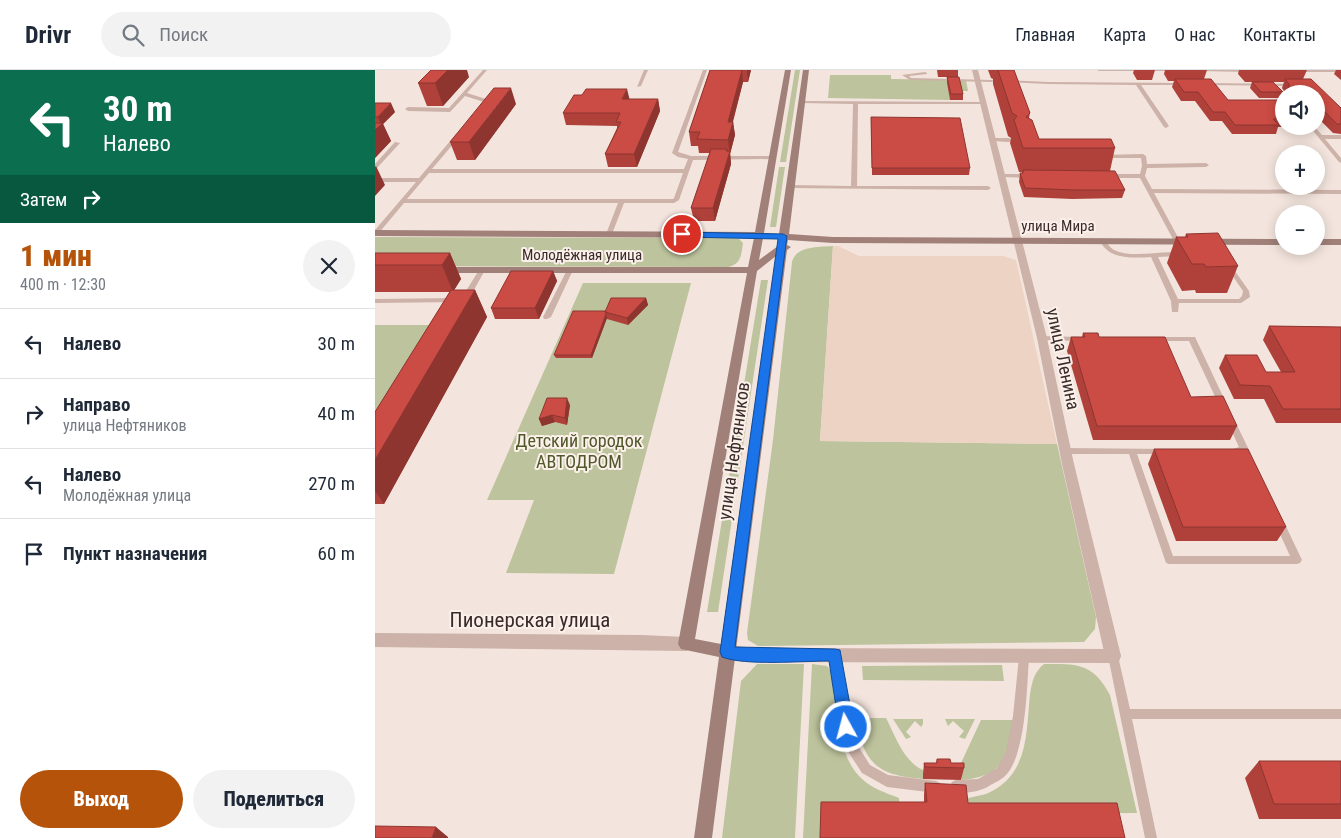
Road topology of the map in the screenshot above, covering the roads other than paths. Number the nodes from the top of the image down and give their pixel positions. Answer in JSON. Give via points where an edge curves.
{"nodes":[{"id":1,"x":485,"y":70,"type":"edge"},
{"id":2,"x":646,"y":70,"type":"edge"},
{"id":3,"x":705,"y":70,"type":"edge"},
{"id":4,"x":787,"y":70,"type":"edge"},
{"id":5,"x":806,"y":70,"type":"edge"},
{"id":6,"x":975,"y":70,"type":"edge"},
{"id":7,"x":1099,"y":70,"type":"edge"},
{"id":8,"x":1153,"y":70,"type":"edge"},
{"id":9,"x":1182,"y":70,"type":"edge"},
{"id":10,"x":1192,"y":70,"type":"edge"},
{"id":11,"x":1259,"y":71,"type":"edge"},
{"id":12,"x":1288,"y":71,"type":"edge"},
{"id":13,"x":1298,"y":71,"type":"edge"},
{"id":14,"x":1341,"y":71,"type":"edge"},
{"id":15,"x":925,"y":73,"type":"dead end"},
{"id":16,"x":1016,"y":78,"type":"junction"},
{"id":17,"x":1306,"y":79,"type":"edge"},
{"id":18,"x":978,"y":81,"type":"junction"},
{"id":19,"x":992,"y":81,"type":"dead end"},
{"id":20,"x":1007,"y":81,"type":"edge"},
{"id":21,"x":1138,"y":84,"type":"junction"},
{"id":22,"x":1273,"y":85,"type":"edge"},
{"id":23,"x":639,"y":86,"type":"dead end"},
{"id":24,"x":1020,"y":89,"type":"edge"},
{"id":25,"x":465,"y":94,"type":"junction"},
{"id":26,"x":801,"y":102,"type":"junction"},
{"id":27,"x":857,"y":103,"type":"junction"},
{"id":28,"x":983,"y":103,"type":"junction"},
{"id":29,"x":408,"y":109,"type":"dead end"},
{"id":30,"x":475,"y":115,"type":"edge"},
{"id":31,"x":1166,"y":126,"type":"dead end"},
{"id":32,"x":463,"y":129,"type":"edge"},
{"id":33,"x":1320,"y":137,"type":"joint"},
{"id":34,"x":1341,"y":137,"type":"edge"},
{"id":35,"x":993,"y":140,"type":"junction"},
{"id":36,"x":1009,"y":140,"type":"dead end"},
{"id":37,"x":397,"y":143,"type":"dead end"},
{"id":38,"x":1094,"y":156,"type":"edge"},
{"id":39,"x":691,"y":158,"type":"junction"},
{"id":40,"x":1341,"y":161,"type":"edge"},
{"id":41,"x":780,"y":163,"type":"junction"},
{"id":42,"x":1206,"y":165,"type":"dead end"},
{"id":43,"x":1145,"y":166,"type":"junction"},
{"id":44,"x":375,"y":167,"type":"edge"},
{"id":45,"x":427,"y":171,"type":"junction"},
{"id":46,"x":686,"y":171,"type":"junction"},
{"id":47,"x":1002,"y":176,"type":"junction"},
{"id":48,"x":1040,"y":176,"type":"edge"},
{"id":49,"x":1096,"y":176,"type":"edge"},
{"id":50,"x":1142,"y":176,"type":"junction"},
{"id":51,"x":375,"y":180,"type":"edge"},
{"id":52,"x":419,"y":180,"type":"junction"},
{"id":53,"x":790,"y":187,"type":"junction"},
{"id":54,"x":854,"y":187,"type":"junction"},
{"id":55,"x":988,"y":188,"type":"dead end"},
{"id":56,"x":1150,"y":191,"type":"junction"},
{"id":57,"x":1341,"y":192,"type":"edge"},
{"id":58,"x":403,"y":200,"type":"junction"},
{"id":59,"x":622,"y":202,"type":"junction"},
{"id":60,"x":375,"y":233,"type":"edge"},
{"id":61,"x":609,"y":234,"type":"junction"},
{"id":62,"x":758,"y":235,"type":"junction"},
{"id":63,"x":1019,"y":240,"type":"junction"},
{"id":64,"x":1103,"y":241,"type":"junction"},
{"id":65,"x":1177,"y":241,"type":"junction"},
{"id":66,"x":782,"y":242,"type":"junction"},
{"id":67,"x":1275,"y":242,"type":"edge"},
{"id":68,"x":1325,"y":242,"type":"edge"},
{"id":69,"x":1341,"y":242,"type":"edge"},
{"id":70,"x":1153,"y":254,"type":"junction"},
{"id":71,"x":1178,"y":254,"type":"edge"},
{"id":72,"x":1224,"y":258,"type":"edge"},
{"id":73,"x":433,"y":270,"type":"edge"},
{"id":74,"x":482,"y":270,"type":"junction"},
{"id":75,"x":570,"y":270,"type":"junction"},
{"id":76,"x":752,"y":270,"type":"junction"},
{"id":77,"x":375,"y":300,"type":"edge"},
{"id":78,"x":465,"y":300,"type":"junction"},
{"id":79,"x":1175,"y":301,"type":"junction"},
{"id":80,"x":460,"y":308,"type":"edge"},
{"id":81,"x":1175,"y":310,"type":"dead end"},
{"id":82,"x":547,"y":317,"type":"dead end"},
{"id":83,"x":1041,"y":338,"type":"junction"},
{"id":84,"x":1089,"y":338,"type":"edge"},
{"id":85,"x":1145,"y":339,"type":"edge"},
{"id":86,"x":1226,"y":450,"type":"edge"},
{"id":87,"x":1065,"y":451,"type":"junction"},
{"id":88,"x":1132,"y":451,"type":"junction"},
{"id":89,"x":1179,"y":451,"type":"edge"},
{"id":90,"x":1273,"y":509,"type":"edge"},
{"id":91,"x":375,"y":640,"type":"edge"},
{"id":92,"x":685,"y":644,"type":"junction"},
{"id":93,"x":727,"y":652,"type":"junction"},
{"id":94,"x":835,"y":655,"type":"junction"},
{"id":95,"x":1113,"y":656,"type":"junction"},
{"id":96,"x":1024,"y":657,"type":"junction"},
{"id":97,"x":1125,"y":714,"type":"junction"},
{"id":98,"x":1341,"y":714,"type":"edge"},
{"id":99,"x":703,"y":838,"type":"edge"},
{"id":100,"x":1151,"y":838,"type":"edge"}],
"edges":[{"from":1,"to":25,"type":"lane"},
{"from":2,"to":23,"type":"lane"},
{"from":3,"to":39,"type":"lane","via":[[675,153]]},
{"from":4,"to":41,"type":"main road","name":"улица Нефтяников"},
{"from":5,"to":26,"type":"main road","name":"улица Нефтяников"},
{"from":6,"to":18,"type":"street","name":"улица Ленина"},
{"from":7,"to":8,"type":"lane"},
{"from":8,"to":9,"type":"lane"},
{"from":10,"to":11,"type":"lane"},
{"from":12,"to":13,"type":"lane"},
{"from":13,"to":14,"type":"lane"},
{"from":13,"to":17,"type":"lane"},
{"from":15,"to":18,"type":"lane","via":[[904,75],[910,79]]},
{"from":16,"to":20,"type":"lane"},
{"from":16,"to":21,"type":"lane","via":[[1048,83]]},
{"from":16,"to":24,"type":"lane"},
{"from":18,"to":19,"type":"lane"},
{"from":18,"to":28,"type":"street","name":"улица Ленина"},
{"from":21,"to":22,"type":"lane"},
{"from":21,"to":31,"type":"lane"},
{"from":25,"to":29,"type":"lane","via":[[450,110]]},
{"from":25,"to":30,"type":"lane","via":[[487,101]]},
{"from":26,"to":27,"type":"lane"},
{"from":26,"to":41,"type":"main road","name":"улица Нефтяников"},
{"from":27,"to":28,"type":"lane"},
{"from":27,"to":54,"type":"lane"},
{"from":28,"to":35,"type":"street","name":"улица Ленина"},
{"from":32,"to":45,"type":"lane"},
{"from":33,"to":34,"type":"lane"},
{"from":33,"to":40,"type":"lane"},
{"from":35,"to":36,"type":"lane"},
{"from":35,"to":47,"type":"street","name":"улица Ленина"},
{"from":37,"to":44,"type":"lane"},
{"from":38,"to":43,"type":"lane","via":[[1143,156]]},
{"from":39,"to":41,"type":"lane"},
{"from":39,"to":46,"type":"lane"},
{"from":41,"to":53,"type":"main road","name":"улица Нефтяников"},
{"from":41,"to":62,"type":"main road","name":"улица Нефтяников"},
{"from":42,"to":43,"type":"lane"},
{"from":43,"to":50,"type":"lane"},
{"from":45,"to":46,"type":"lane"},
{"from":45,"to":52,"type":"lane"},
{"from":46,"to":59,"type":"lane","via":[[674,201]]},
{"from":47,"to":48,"type":"lane"},
{"from":47,"to":63,"type":"street","name":"улица Ленина"},
{"from":49,"to":50,"type":"lane"},
{"from":50,"to":56,"type":"lane"},
{"from":51,"to":52,"type":"lane"},
{"from":52,"to":58,"type":"lane"},
{"from":53,"to":54,"type":"lane"},
{"from":53,"to":66,"type":"main road","name":"улица Нефтяников"},
{"from":54,"to":55,"type":"lane"},
{"from":56,"to":57,"type":"lane"},
{"from":56,"to":65,"type":"lane"},
{"from":58,"to":59,"type":"lane"},
{"from":58,"to":60,"type":"lane"},
{"from":59,"to":61,"type":"lane"},
{"from":60,"to":61,"type":"main road","name":"Молодёжная улица"},
{"from":61,"to":62,"type":"main road","name":"Молодёжная улица"},
{"from":62,"to":66,"type":"main road","name":"Молодёжная улица"},
{"from":62,"to":76,"type":"main road","name":"улица Нефтяников"},
{"from":63,"to":64,"type":"main road","name":"улица Мира"},
{"from":63,"to":66,"type":"main road","name":"улица Мира"},
{"from":63,"to":83,"type":"street","name":"улица Ленина"},
{"from":64,"to":65,"type":"main road","name":"улица Мира"},
{"from":64,"to":70,"type":"lane","via":[[1114,252]]},
{"from":65,"to":67,"type":"main road","name":"улица Мира","via":[[1216,245]]},
{"from":66,"to":76,"type":"main road"},
{"from":66,"to":93,"type":"main road","name":"улица Нефтяников"},
{"from":68,"to":69,"type":"main road"},
{"from":70,"to":71,"type":"lane"},
{"from":70,"to":79,"type":"lane"},
{"from":72,"to":79,"type":"lane","via":[[1246,291],[1246,297],[1241,301]]},
{"from":73,"to":74,"type":"main road","name":"Молодёжная улица"},
{"from":74,"to":75,"type":"main road","name":"Молодёжная улица"},
{"from":74,"to":78,"type":"lane"},
{"from":75,"to":76,"type":"main road","name":"Молодёжная улица"},
{"from":75,"to":82,"type":"lane"},
{"from":76,"to":92,"type":"main road","name":"улица Нефтяников"},
{"from":77,"to":78,"type":"lane"},
{"from":78,"to":80,"type":"lane"},
{"from":79,"to":81,"type":"lane"},
{"from":83,"to":84,"type":"lane"},
{"from":83,"to":87,"type":"street","name":"улица Ленина"},
{"from":85,"to":86,"type":"lane","via":[[1192,339],[1247,455]]},
{"from":87,"to":88,"type":"lane"},
{"from":87,"to":95,"type":"street","name":"улица Ленина"},
{"from":88,"to":89,"type":"lane"},
{"from":88,"to":90,"type":"lane","via":[[1169,560],[1297,560]]},
{"from":91,"to":92,"type":"street","name":"Пионерская улица"},
{"from":92,"to":93,"type":"main road"},
{"from":93,"to":94,"type":"street"},
{"from":93,"to":99,"type":"main road","name":"улица Нефтяников"},
{"from":94,"to":96,"type":"street"},
{"from":94,"to":96,"type":"lane","via":[[846,727],[853,750],[866,769],[887,781],[945,787],[979,785],[1001,772],[1012,754]]},
{"from":95,"to":96,"type":"street"},
{"from":95,"to":97,"type":"lane"},
{"from":97,"to":98,"type":"lane"},
{"from":97,"to":100,"type":"lane"}]}
